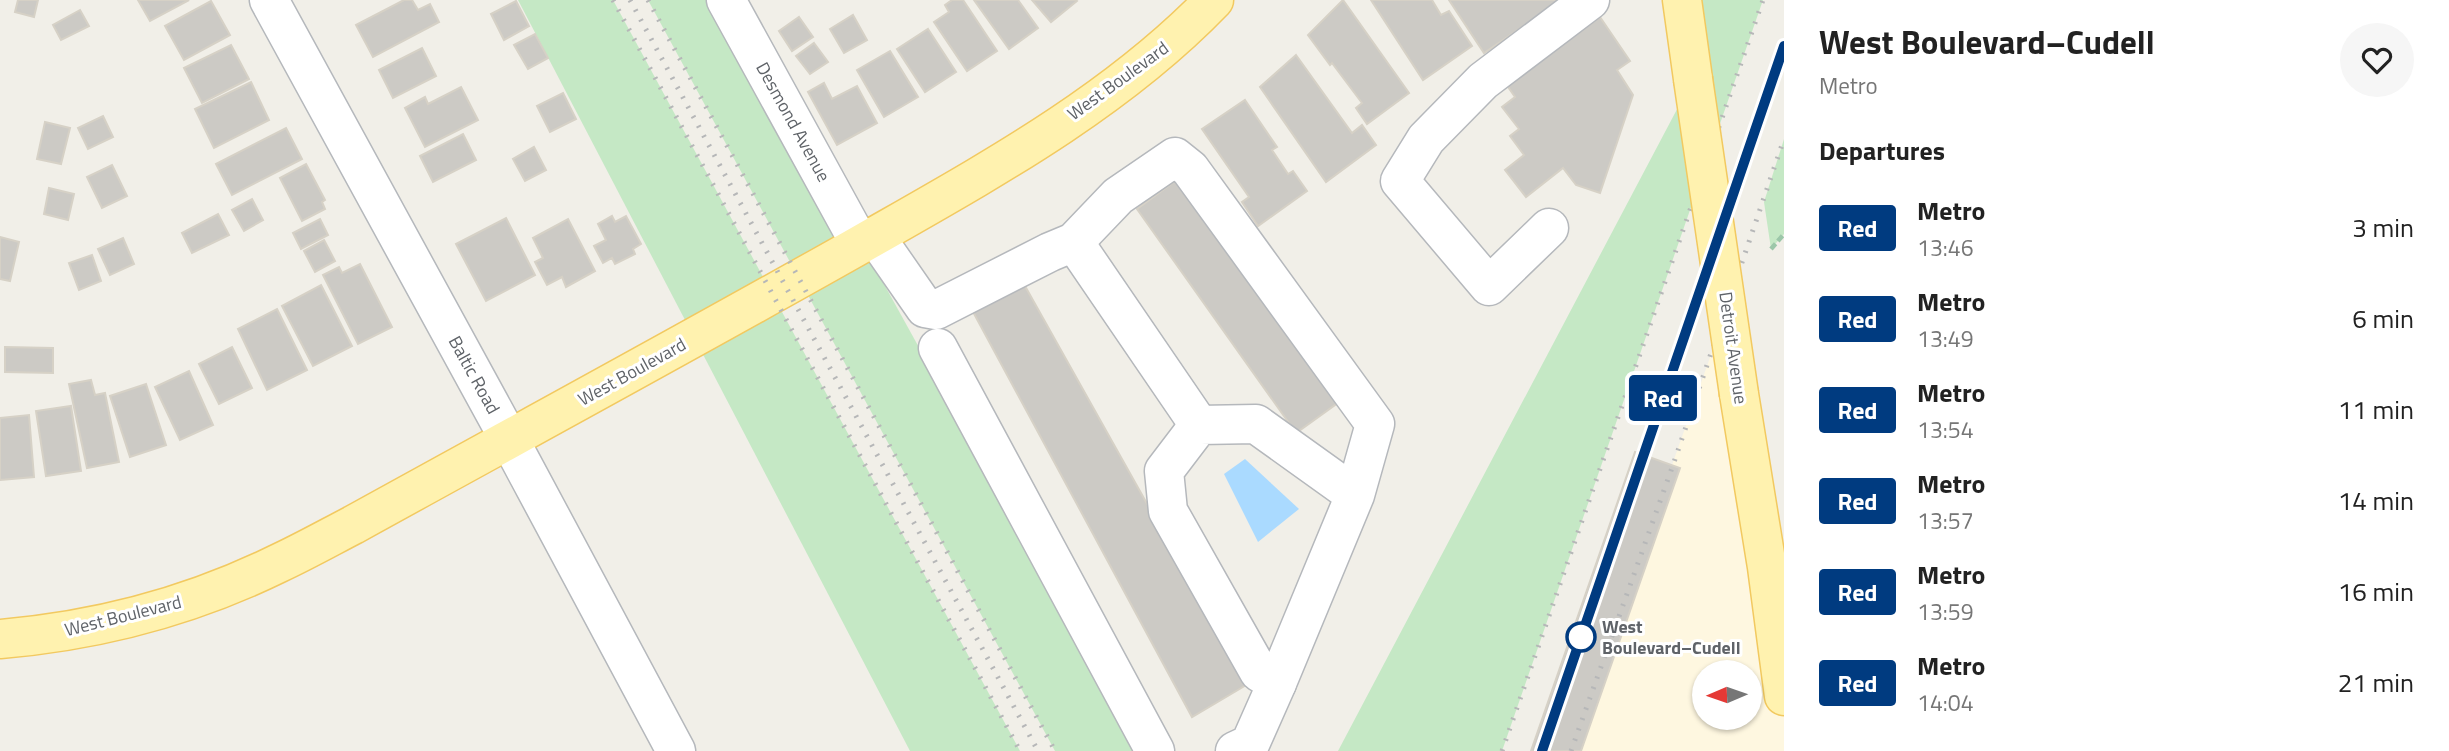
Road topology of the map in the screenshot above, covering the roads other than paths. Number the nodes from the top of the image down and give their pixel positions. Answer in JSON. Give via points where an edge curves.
{"nodes":[{"id":1,"x":268,"y":0,"type":"edge"},
{"id":2,"x":726,"y":0,"type":"edge"},
{"id":3,"x":1214,"y":0,"type":"edge"},
{"id":4,"x":1590,"y":0,"type":"edge"},
{"id":5,"x":1682,"y":0,"type":"edge"},
{"id":6,"x":1549,"y":228,"type":"dead end"},
{"id":7,"x":868,"y":240,"type":"junction"},
{"id":8,"x":1074,"y":242,"type":"junction"},
{"id":9,"x":938,"y":348,"type":"dead end"},
{"id":10,"x":1199,"y":425,"type":"junction"},
{"id":11,"x":509,"y":439,"type":"junction"},
{"id":12,"x":1356,"y":495,"type":"junction"},
{"id":13,"x":0,"y":639,"type":"edge"},
{"id":14,"x":1277,"y":683,"type":"junction"},
{"id":15,"x":1784,"y":696,"type":"edge"},
{"id":16,"x":676,"y":751,"type":"edge"},
{"id":17,"x":1155,"y":751,"type":"edge"},
{"id":18,"x":1235,"y":751,"type":"edge"}],
"edges":[{"from":1,"to":11,"type":"street","name":"Baltic Road"},
{"from":2,"to":7,"type":"street","name":"Desmond Avenue"},
{"from":3,"to":7,"type":"main road","name":"West Boulevard","via":[[1160,51],[1088,105],[938,202]]},
{"from":4,"to":6,"type":"street","via":[[1483,81],[1426,139],[1400,181],[1489,286]]},
{"from":5,"to":15,"type":"main road","name":"Detroit Avenue","bridge":true},
{"from":7,"to":8,"type":"street","name":"Desmond Avenue","via":[[925,309],[936,310]]},
{"from":7,"to":11,"type":"main road","name":"West Boulevard"},
{"from":8,"to":10,"type":"street"},
{"from":8,"to":12,"type":"street","via":[[1118,196],[1175,158],[1190,169],[1375,424]]},
{"from":9,"to":17,"type":"street"},
{"from":10,"to":12,"type":"street","via":[[1256,424]]},
{"from":10,"to":14,"type":"street","via":[[1164,471],[1168,511],[1259,672]]},
{"from":11,"to":13,"type":"main road","name":"West Boulevard","via":[[342,531],[237,582],[158,610]]},
{"from":11,"to":16,"type":"street","name":"Baltic Road"},
{"from":12,"to":14,"type":"street"},
{"from":14,"to":18,"type":"street","via":[[1250,744]]}]}
